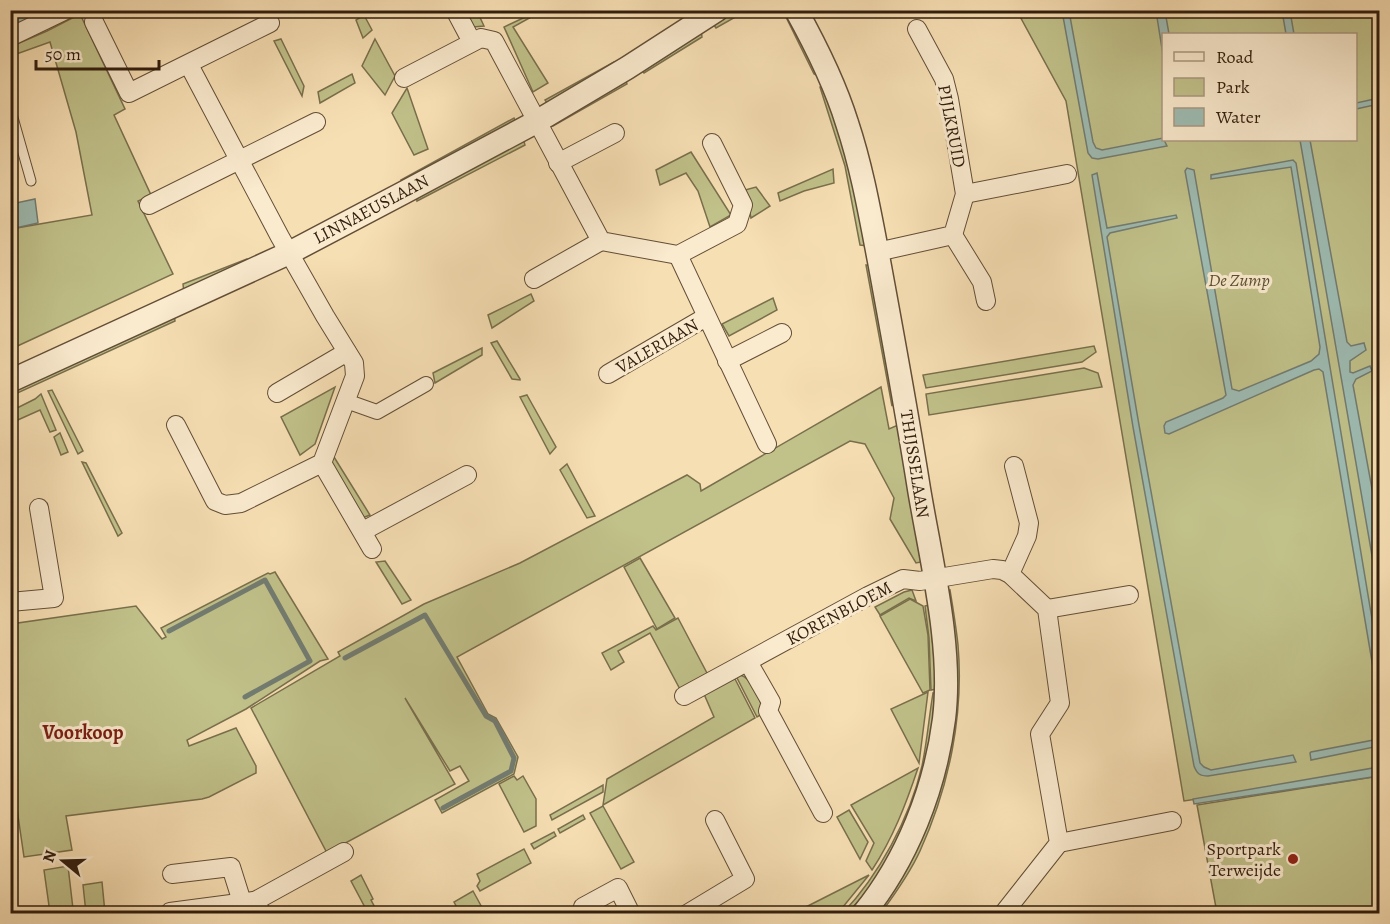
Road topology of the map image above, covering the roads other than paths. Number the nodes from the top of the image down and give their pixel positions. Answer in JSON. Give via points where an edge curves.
{"nodes":[{"id":1,"x":66,"y":10,"type":"edge"},
{"id":2,"x":455,"y":10,"type":"edge"},
{"id":3,"x":717,"y":10,"type":"edge"},
{"id":4,"x":796,"y":10,"type":"edge"},
{"id":5,"x":94,"y":22,"type":"dead end"},
{"id":6,"x":270,"y":23,"type":"dead end"},
{"id":7,"x":917,"y":29,"type":"dead end"},
{"id":8,"x":10,"y":37,"type":"edge"},
{"id":9,"x":472,"y":42,"type":"junction"},
{"id":10,"x":189,"y":65,"type":"junction"},
{"id":11,"x":404,"y":78,"type":"dead end"},
{"id":12,"x":10,"y":107,"type":"edge"},
{"id":13,"x":316,"y":122,"type":"dead end"},
{"id":14,"x":536,"y":122,"type":"junction"},
{"id":15,"x":615,"y":133,"type":"dead end"},
{"id":16,"x":712,"y":143,"type":"dead end"},
{"id":17,"x":238,"y":159,"type":"junction"},
{"id":18,"x":558,"y":163,"type":"junction"},
{"id":19,"x":1067,"y":174,"type":"dead end"},
{"id":20,"x":31,"y":181,"type":"dead end"},
{"id":21,"x":965,"y":194,"type":"junction"},
{"id":22,"x":149,"y":205,"type":"dead end"},
{"id":23,"x":953,"y":235,"type":"junction"},
{"id":24,"x":601,"y":241,"type":"junction"},
{"id":25,"x":877,"y":252,"type":"junction"},
{"id":26,"x":289,"y":253,"type":"junction"},
{"id":27,"x":678,"y":255,"type":"junction"},
{"id":28,"x":534,"y":279,"type":"dead end"},
{"id":29,"x":986,"y":301,"type":"dead end"},
{"id":30,"x":706,"y":317,"type":"junction"},
{"id":31,"x":782,"y":333,"type":"dead end"},
{"id":32,"x":347,"y":352,"type":"junction"},
{"id":33,"x":727,"y":361,"type":"junction"},
{"id":34,"x":608,"y":374,"type":"dead end"},
{"id":35,"x":10,"y":381,"type":"edge"},
{"id":36,"x":426,"y":384,"type":"dead end"},
{"id":37,"x":277,"y":393,"type":"dead end"},
{"id":38,"x":346,"y":401,"type":"junction"},
{"id":39,"x":176,"y":425,"type":"dead end"},
{"id":40,"x":767,"y":444,"type":"dead end"},
{"id":41,"x":322,"y":463,"type":"junction"},
{"id":42,"x":1014,"y":466,"type":"dead end"},
{"id":43,"x":467,"y":475,"type":"dead end"},
{"id":44,"x":39,"y":508,"type":"dead end"},
{"id":45,"x":363,"y":531,"type":"junction"},
{"id":46,"x":372,"y":549,"type":"dead end"},
{"id":47,"x":1010,"y":574,"type":"junction"},
{"id":48,"x":934,"y":579,"type":"junction"},
{"id":49,"x":1129,"y":595,"type":"dead end"},
{"id":50,"x":10,"y":602,"type":"edge"},
{"id":51,"x":1047,"y":609,"type":"junction"},
{"id":52,"x":748,"y":662,"type":"junction"},
{"id":53,"x":684,"y":696,"type":"dead end"},
{"id":54,"x":823,"y":813,"type":"dead end"},
{"id":55,"x":715,"y":820,"type":"dead end"},
{"id":56,"x":1172,"y":821,"type":"dead end"},
{"id":57,"x":1059,"y":843,"type":"junction"},
{"id":58,"x":344,"y":852,"type":"dead end"},
{"id":59,"x":172,"y":874,"type":"dead end"},
{"id":60,"x":253,"y":905,"type":"edge"},
{"id":61,"x":170,"y":912,"type":"dead end"},
{"id":62,"x":586,"y":914,"type":"edge"},
{"id":63,"x":631,"y":914,"type":"edge"},
{"id":64,"x":687,"y":914,"type":"edge"},
{"id":65,"x":863,"y":914,"type":"edge"},
{"id":66,"x":1003,"y":914,"type":"edge"}],
"edges":[{"from":1,"to":8,"type":"street"},
{"from":2,"to":9,"type":"street"},
{"from":3,"to":14,"type":"street","name":"LINNAEUSLAAN"},
{"from":4,"to":25,"type":"street","name":"THIJSSELAAN","via":[[847,120],[862,172]]},
{"from":5,"to":10,"type":"street","via":[[129,93]]},
{"from":6,"to":10,"type":"street"},
{"from":7,"to":21,"type":"street","name":"PIJLKRUID","via":[[944,79]]},
{"from":9,"to":11,"type":"street"},
{"from":9,"to":14,"type":"street","via":[[481,38],[494,41]]},
{"from":10,"to":17,"type":"street"},
{"from":12,"to":20,"type":"lane"},
{"from":13,"to":17,"type":"street"},
{"from":14,"to":18,"type":"street"},
{"from":14,"to":26,"type":"street","name":"LINNAEUSLAAN"},
{"from":15,"to":18,"type":"street"},
{"from":16,"to":27,"type":"street","via":[[743,205],[737,224]]},
{"from":17,"to":22,"type":"street"},
{"from":17,"to":26,"type":"street"},
{"from":18,"to":24,"type":"street"},
{"from":19,"to":21,"type":"street"},
{"from":21,"to":23,"type":"street","name":"PIJLKRUID"},
{"from":23,"to":25,"type":"street"},
{"from":23,"to":29,"type":"street","via":[[982,282]]},
{"from":24,"to":27,"type":"street"},
{"from":24,"to":28,"type":"street"},
{"from":25,"to":48,"type":"street","name":"THIJSSELAAN"},
{"from":26,"to":32,"type":"street"},
{"from":26,"to":35,"type":"street","name":"LINNAEUSLAAN"},
{"from":27,"to":30,"type":"street","name":"VALERIAAN"},
{"from":30,"to":33,"type":"street","name":"VALERIAAN"},
{"from":30,"to":34,"type":"street","name":"VALERIAAN"},
{"from":31,"to":33,"type":"street"},
{"from":32,"to":37,"type":"street"},
{"from":32,"to":38,"type":"street","via":[[354,363],[355,376]]},
{"from":33,"to":40,"type":"street","name":"VALERIAAN"},
{"from":36,"to":38,"type":"street","via":[[377,412]]},
{"from":38,"to":41,"type":"street"},
{"from":39,"to":41,"type":"street","via":[[215,501],[225,505],[241,503]]},
{"from":41,"to":45,"type":"street"},
{"from":42,"to":47,"type":"street","via":[[1029,523]]},
{"from":43,"to":45,"type":"street"},
{"from":44,"to":50,"type":"street","via":[[54,598]]},
{"from":45,"to":46,"type":"street"},
{"from":47,"to":48,"type":"street","name":"KORENBLOEM","via":[[993,569]]},
{"from":47,"to":51,"type":"street"},
{"from":48,"to":52,"type":"street","name":"KORENBLOEM","via":[[903,579]]},
{"from":48,"to":65,"type":"street","name":"THIJSSELAAN","via":[[944,647],[944,720],[927,797],[907,845]]},
{"from":49,"to":51,"type":"street"},
{"from":51,"to":57,"type":"street","via":[[1060,703],[1040,735]]},
{"from":52,"to":53,"type":"street","name":"KORENBLOEM"},
{"from":52,"to":54,"type":"street","via":[[771,702],[768,711]]},
{"from":55,"to":64,"type":"street","via":[[746,879]]},
{"from":56,"to":57,"type":"street"},
{"from":57,"to":66,"type":"street"},
{"from":58,"to":60,"type":"street"},
{"from":59,"to":60,"type":"street","via":[[231,867]]},
{"from":60,"to":61,"type":"street"},
{"from":62,"to":63,"type":"street","via":[[583,907],[618,888]]}]}
